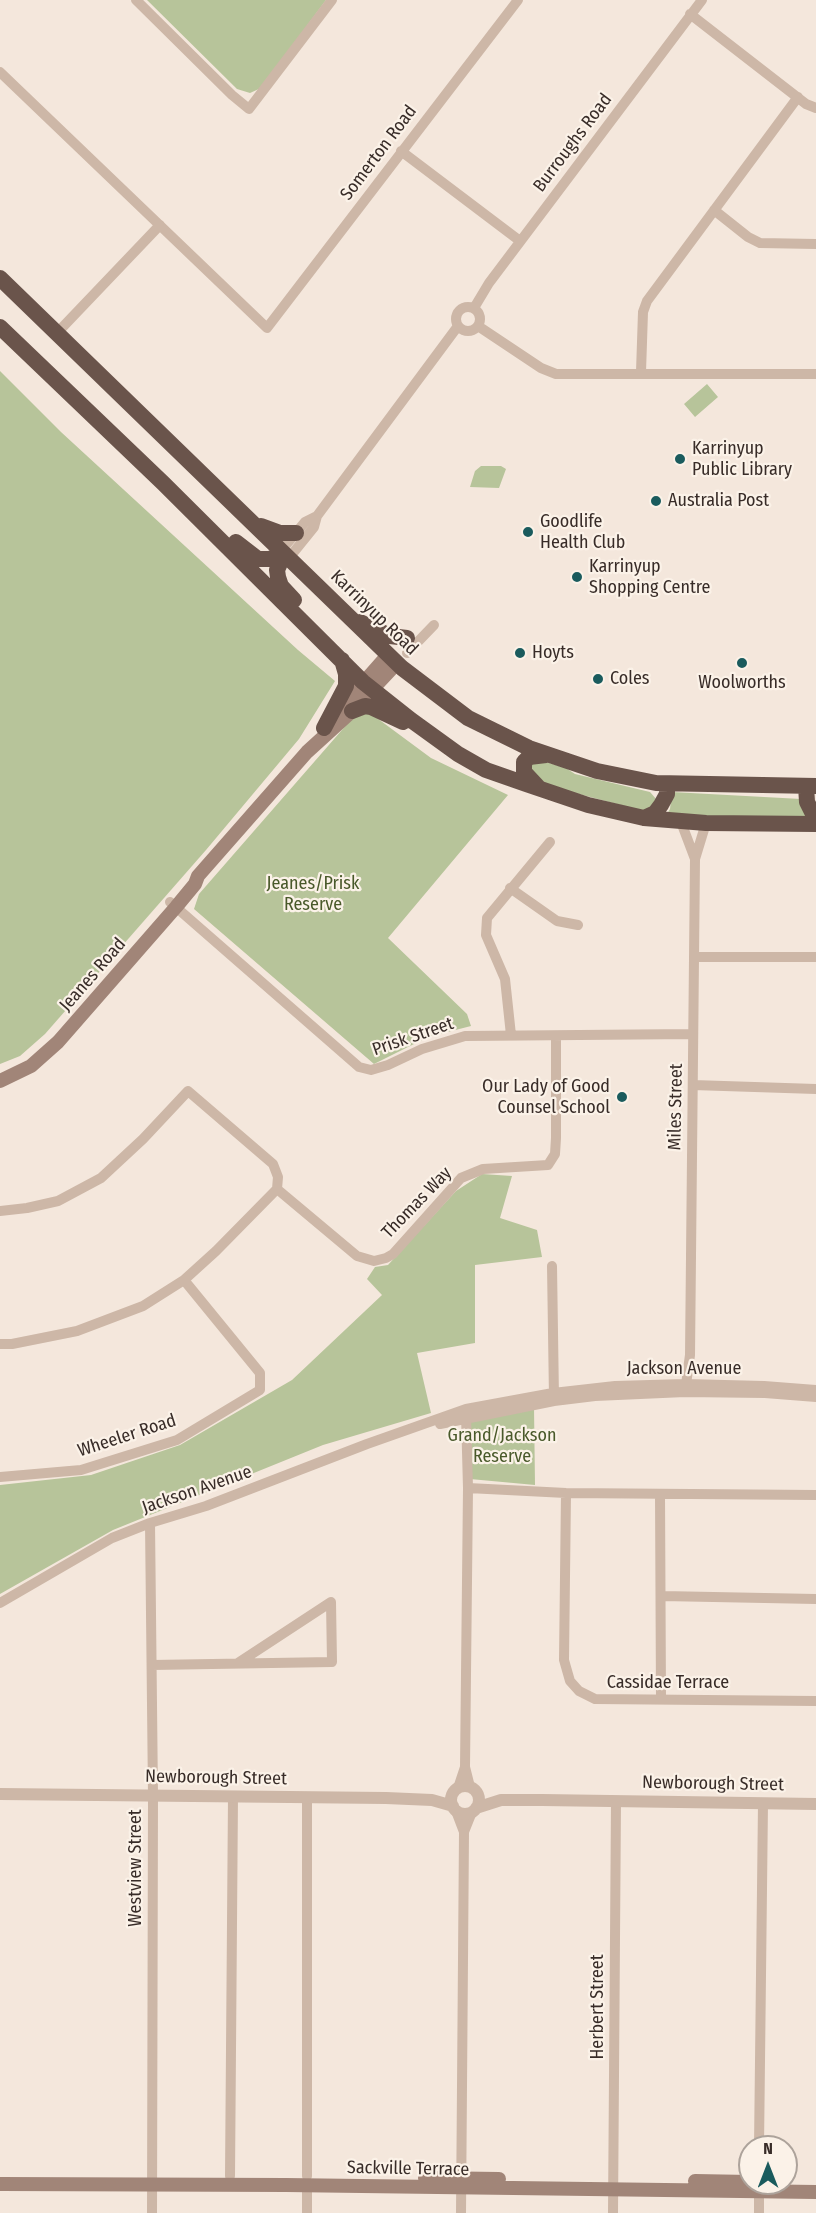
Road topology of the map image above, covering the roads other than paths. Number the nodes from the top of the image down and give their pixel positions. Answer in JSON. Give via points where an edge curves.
{"nodes":[{"id":1,"x":136,"y":0,"type":"edge"},
{"id":2,"x":332,"y":0,"type":"edge"},
{"id":3,"x":518,"y":0,"type":"edge"},
{"id":4,"x":702,"y":0,"type":"edge"},
{"id":5,"x":690,"y":14,"type":"junction"},
{"id":6,"x":0,"y":72,"type":"edge"},
{"id":7,"x":798,"y":97,"type":"junction"},
{"id":8,"x":816,"y":108,"type":"edge"},
{"id":9,"x":401,"y":151,"type":"junction"},
{"id":10,"x":714,"y":210,"type":"junction"},
{"id":11,"x":159,"y":225,"type":"junction"},
{"id":12,"x":520,"y":241,"type":"junction"},
{"id":13,"x":816,"y":244,"type":"edge"},
{"id":14,"x":0,"y":278,"type":"edge"},
{"id":15,"x":474,"y":308,"type":"junction"},
{"id":16,"x":458,"y":326,"type":"junction"},
{"id":17,"x":478,"y":326,"type":"junction"},
{"id":18,"x":0,"y":327,"type":"edge"},
{"id":19,"x":57,"y":333,"type":"junction"},
{"id":20,"x":641,"y":372,"type":"junction"},
{"id":21,"x":816,"y":374,"type":"edge"},
{"id":22,"x":163,"y":483,"type":"junction"},
{"id":23,"x":317,"y":516,"type":"junction"},
{"id":24,"x":257,"y":526,"type":"junction"},
{"id":25,"x":296,"y":533,"type":"junction"},
{"id":26,"x":284,"y":554,"type":"junction"},
{"id":27,"x":351,"y":618,"type":"junction"},
{"id":28,"x":434,"y":625,"type":"dead end"},
{"id":29,"x":323,"y":642,"type":"junction"},
{"id":30,"x":400,"y":652,"type":"junction"},
{"id":31,"x":342,"y":660,"type":"junction"},
{"id":32,"x":368,"y":686,"type":"junction"},
{"id":33,"x":351,"y":711,"type":"junction"},
{"id":34,"x":324,"y":728,"type":"junction"},
{"id":35,"x":307,"y":752,"type":"junction"},
{"id":36,"x":458,"y":754,"type":"junction"},
{"id":37,"x":554,"y":756,"type":"junction"},
{"id":38,"x":667,"y":783,"type":"junction"},
{"id":39,"x":811,"y":786,"type":"edge"},
{"id":40,"x":538,"y":788,"type":"junction"},
{"id":41,"x":816,"y":816,"type":"edge"},
{"id":42,"x":644,"y":818,"type":"junction"},
{"id":43,"x":681,"y":822,"type":"junction"},
{"id":44,"x":706,"y":823,"type":"junction"},
{"id":45,"x":816,"y":824,"type":"edge"},
{"id":46,"x":550,"y":842,"type":"dead end"},
{"id":47,"x":695,"y":859,"type":"junction"},
{"id":48,"x":510,"y":888,"type":"junction"},
{"id":49,"x":173,"y":905,"type":"junction"},
{"id":50,"x":578,"y":925,"type":"dead end"},
{"id":51,"x":694,"y":957,"type":"junction"},
{"id":52,"x":816,"y":957,"type":"edge"},
{"id":53,"x":693,"y":1034,"type":"junction"},
{"id":54,"x":512,"y":1035,"type":"junction"},
{"id":55,"x":556,"y":1036,"type":"junction"},
{"id":56,"x":0,"y":1072,"type":"edge"},
{"id":57,"x":0,"y":1081,"type":"edge"},
{"id":58,"x":693,"y":1085,"type":"junction"},
{"id":59,"x":816,"y":1089,"type":"edge"},
{"id":60,"x":277,"y":1189,"type":"junction"},
{"id":61,"x":0,"y":1211,"type":"edge"},
{"id":62,"x":552,"y":1266,"type":"dead end"},
{"id":63,"x":184,"y":1280,"type":"junction"},
{"id":64,"x":0,"y":1344,"type":"edge"},
{"id":65,"x":690,"y":1388,"type":"junction"},
{"id":66,"x":816,"y":1390,"type":"edge"},
{"id":67,"x":554,"y":1397,"type":"junction"},
{"id":68,"x":816,"y":1397,"type":"edge"},
{"id":69,"x":466,"y":1414,"type":"junction"},
{"id":70,"x":0,"y":1477,"type":"edge"},
{"id":71,"x":468,"y":1488,"type":"junction"},
{"id":72,"x":567,"y":1493,"type":"junction"},
{"id":73,"x":660,"y":1494,"type":"junction"},
{"id":74,"x":816,"y":1495,"type":"edge"},
{"id":75,"x":150,"y":1522,"type":"junction"},
{"id":76,"x":662,"y":1596,"type":"junction"},
{"id":77,"x":816,"y":1599,"type":"edge"},
{"id":78,"x":0,"y":1603,"type":"edge"},
{"id":79,"x":237,"y":1663,"type":"junction"},
{"id":80,"x":152,"y":1665,"type":"junction"},
{"id":81,"x":661,"y":1699,"type":"junction"},
{"id":82,"x":816,"y":1701,"type":"edge"},
{"id":83,"x":465,"y":1790,"type":"junction"},
{"id":84,"x":0,"y":1794,"type":"edge"},
{"id":85,"x":153,"y":1795,"type":"junction"},
{"id":86,"x":233,"y":1796,"type":"junction"},
{"id":87,"x":307,"y":1797,"type":"junction"},
{"id":88,"x":432,"y":1800,"type":"junction"},
{"id":89,"x":501,"y":1800,"type":"junction"},
{"id":90,"x":616,"y":1801,"type":"junction"},
{"id":91,"x":763,"y":1803,"type":"junction"},
{"id":92,"x":816,"y":1804,"type":"edge"},
{"id":93,"x":455,"y":1809,"type":"junction"},
{"id":94,"x":474,"y":1810,"type":"junction"},
{"id":95,"x":464,"y":1833,"type":"junction"},
{"id":96,"x":759,"y":2135,"type":"edge"},
{"id":97,"x":0,"y":2175,"type":"edge"},
{"id":98,"x":230,"y":2176,"type":"junction"},
{"id":99,"x":152,"y":2180,"type":"junction"},
{"id":100,"x":307,"y":2181,"type":"junction"},
{"id":101,"x":798,"y":2182,"type":"edge"},
{"id":102,"x":462,"y":2183,"type":"junction"},
{"id":103,"x":816,"y":2183,"type":"edge"},
{"id":104,"x":0,"y":2184,"type":"edge"},
{"id":105,"x":613,"y":2185,"type":"junction"},
{"id":106,"x":738,"y":2185,"type":"edge"},
{"id":107,"x":798,"y":2190,"type":"edge"},
{"id":108,"x":816,"y":2192,"type":"edge"},
{"id":109,"x":757,"y":2195,"type":"edge"},
{"id":110,"x":152,"y":2213,"type":"edge"},
{"id":111,"x":307,"y":2213,"type":"edge"},
{"id":112,"x":461,"y":2213,"type":"edge"},
{"id":113,"x":613,"y":2213,"type":"edge"},
{"id":114,"x":759,"y":2213,"type":"edge"}],
"edges":[{"from":1,"to":2,"type":"street","via":[[249,109]]},
{"from":3,"to":9,"type":"street","name":"Somerton Road"},
{"from":4,"to":5,"type":"street","name":"Burroughs Road"},
{"from":5,"to":7,"type":"street"},
{"from":5,"to":12,"type":"street","name":"Burroughs Road"},
{"from":6,"to":11,"type":"street"},
{"from":7,"to":8,"type":"street"},
{"from":7,"to":10,"type":"street"},
{"from":9,"to":11,"type":"street","name":"Somerton Road","via":[[267,328]]},
{"from":9,"to":12,"type":"street"},
{"from":10,"to":13,"type":"street","via":[[760,243]]},
{"from":10,"to":20,"type":"street","via":[[647,301],[643,312]]},
{"from":11,"to":19,"type":"street"},
{"from":12,"to":15,"type":"street","name":"Burroughs Road"},
{"from":14,"to":19,"type":"highway","name":"Karrinyup Road"},
{"from":15,"to":16,"type":"street","via":[[459,310]]},
{"from":15,"to":17,"type":"street","via":[[480,318]]},
{"from":16,"to":17,"type":"street","via":[[468,331]]},
{"from":16,"to":23,"type":"street"},
{"from":17,"to":20,"type":"street","via":[[550,372]]},
{"from":18,"to":22,"type":"highway"},
{"from":19,"to":24,"type":"highway","name":"Karrinyup Road"},
{"from":20,"to":21,"type":"street"},
{"from":22,"to":26,"type":"highway","via":[[258,559]]},
{"from":22,"to":29,"type":"highway"},
{"from":23,"to":25,"type":"street"},
{"from":23,"to":26,"type":"street","via":[[314,527],[293,553]]},
{"from":24,"to":25,"type":"highway"},
{"from":24,"to":26,"type":"highway","name":"Karrinyup Road"},
{"from":25,"to":26,"type":"street","via":[[285,546]]},
{"from":26,"to":27,"type":"highway","name":"Karrinyup Road"},
{"from":26,"to":29,"type":"highway","via":[[277,570],[281,586],[316,624]]},
{"from":27,"to":30,"type":"highway","name":"Karrinyup Road"},
{"from":27,"to":30,"type":"highway","via":[[390,636]]},
{"from":28,"to":30,"type":"street"},
{"from":29,"to":31,"type":"highway"},
{"from":30,"to":32,"type":"main road","name":"Jeanes Road"},
{"from":30,"to":37,"type":"highway","name":"Karrinyup Road","via":[[477,723]]},
{"from":31,"to":32,"type":"highway"},
{"from":31,"to":34,"type":"highway","via":[[346,686]]},
{"from":32,"to":33,"type":"main road","name":"Jeanes Road"},
{"from":32,"to":34,"type":"main road","name":"Jeanes Road"},
{"from":32,"to":36,"type":"highway"},
{"from":33,"to":35,"type":"main road","name":"Jeanes Road"},
{"from":33,"to":36,"type":"highway","via":[[371,707]]},
{"from":34,"to":35,"type":"main road","name":"Jeanes Road"},
{"from":35,"to":49,"type":"main road","name":"Jeanes Road","via":[[198,876],[189,880]]},
{"from":36,"to":40,"type":"highway","via":[[486,770]]},
{"from":37,"to":38,"type":"highway","name":"Karrinyup Road","via":[[597,771]]},
{"from":37,"to":40,"type":"highway","via":[[534,756],[524,762],[525,772]]},
{"from":38,"to":39,"type":"highway","name":"Karrinyup Road"},
{"from":38,"to":42,"type":"highway","via":[[661,805]]},
{"from":39,"to":41,"type":"highway","via":[[807,802]]},
{"from":40,"to":42,"type":"highway"},
{"from":42,"to":43,"type":"highway"},
{"from":43,"to":44,"type":"highway"},
{"from":43,"to":47,"type":"street","name":"Miles Street"},
{"from":44,"to":45,"type":"highway"},
{"from":44,"to":47,"type":"street","name":"Miles Street"},
{"from":46,"to":48,"type":"street"},
{"from":47,"to":51,"type":"street","name":"Miles Street"},
{"from":48,"to":50,"type":"street","via":[[557,921]]},
{"from":48,"to":54,"type":"street","via":[[487,918],[486,934],[505,979]]},
{"from":49,"to":54,"type":"street","name":"Prisk Street","via":[[359,1067],[371,1070],[465,1036]]},
{"from":49,"to":56,"type":"main road","name":"Jeanes Road","via":[[48,1041],[25,1061]]},
{"from":49,"to":57,"type":"main road","name":"Jeanes Road","via":[[58,1042],[30,1066]]},
{"from":51,"to":52,"type":"street"},
{"from":51,"to":53,"type":"street","name":"Miles Street"},
{"from":53,"to":55,"type":"street","name":"Prisk Street"},
{"from":53,"to":58,"type":"street","name":"Miles Street"},
{"from":54,"to":55,"type":"street","name":"Prisk Street"},
{"from":55,"to":60,"type":"street","name":"Thomas Way","via":[[556,1138],[555,1154],[548,1165],[483,1169],[461,1178],[386,1258],[374,1262],[357,1256]]},
{"from":58,"to":59,"type":"street"},
{"from":58,"to":65,"type":"street","name":"Miles Street"},
{"from":60,"to":61,"type":"street","via":[[273,1164],[188,1091],[101,1178],[58,1201]]},
{"from":60,"to":63,"type":"street"},
{"from":62,"to":67,"type":"street"},
{"from":63,"to":64,"type":"street","via":[[143,1306],[77,1331]]},
{"from":63,"to":70,"type":"street","name":"Wheeler Road","via":[[260,1372],[260,1390],[177,1440],[81,1470]]},
{"from":65,"to":66,"type":"street","name":"Jackson Avenue","via":[[764,1386]]},
{"from":65,"to":67,"type":"street","name":"Jackson Avenue","via":[[604,1386]]},
{"from":65,"to":68,"type":"street","name":"Jackson Avenue"},
{"from":67,"to":69,"type":"street","name":"Jackson Avenue"},
{"from":69,"to":71,"type":"street"},
{"from":69,"to":75,"type":"street","name":"Jackson Avenue","via":[[414,1428],[206,1506]]},
{"from":71,"to":72,"type":"street"},
{"from":71,"to":83,"type":"street"},
{"from":72,"to":73,"type":"street"},
{"from":72,"to":81,"type":"street","name":"Cassidae Terrace","via":[[564,1660],[570,1681],[595,1699]]},
{"from":73,"to":74,"type":"street"},
{"from":73,"to":76,"type":"street"},
{"from":75,"to":78,"type":"street","name":"Jackson Avenue","via":[[111,1538]]},
{"from":75,"to":80,"type":"street","name":"Westview Street"},
{"from":76,"to":77,"type":"street"},
{"from":76,"to":81,"type":"street"},
{"from":79,"to":79,"type":"street","via":[[332,1662],[331,1602],[294,1626]]},
{"from":79,"to":80,"type":"street"},
{"from":80,"to":85,"type":"street","name":"Westview Street"},
{"from":81,"to":82,"type":"street","name":"Cassidae Terrace"},
{"from":83,"to":88,"type":"street","name":"Newborough Street"},
{"from":83,"to":89,"type":"street","name":"Newborough Street"},
{"from":83,"to":93,"type":"street","via":[[451,1800]]},
{"from":83,"to":94,"type":"street","via":[[479,1800]]},
{"from":84,"to":85,"type":"street","name":"Newborough Street"},
{"from":85,"to":86,"type":"street","name":"Newborough Street"},
{"from":85,"to":99,"type":"street","name":"Westview Street"},
{"from":86,"to":87,"type":"street","name":"Newborough Street"},
{"from":86,"to":98,"type":"street"},
{"from":87,"to":88,"type":"street","name":"Newborough Street"},
{"from":87,"to":100,"type":"street"},
{"from":88,"to":93,"type":"street","name":"Newborough Street"},
{"from":89,"to":90,"type":"street","name":"Newborough Street"},
{"from":89,"to":94,"type":"street","name":"Newborough Street"},
{"from":90,"to":91,"type":"street","name":"Newborough Street"},
{"from":90,"to":105,"type":"street","name":"Herbert Street"},
{"from":91,"to":92,"type":"street","name":"Newborough Street"},
{"from":91,"to":96,"type":"street"},
{"from":93,"to":94,"type":"street","name":"Newborough Street","via":[[465,1814]]},
{"from":93,"to":95,"type":"street"},
{"from":94,"to":95,"type":"street"},
{"from":95,"to":102,"type":"street"},
{"from":97,"to":99,"type":"main road","name":"Sackville Terrace"},
{"from":98,"to":99,"type":"main road","name":"Sackville Terrace"},
{"from":98,"to":100,"type":"main road","name":"Sackville Terrace"},
{"from":99,"to":100,"type":"main road","name":"Sackville Terrace"},
{"from":99,"to":104,"type":"main road","name":"Sackville Terrace"},
{"from":99,"to":110,"type":"street","name":"Westview Street"},
{"from":100,"to":102,"type":"main road","name":"Sackville Terrace"},
{"from":100,"to":111,"type":"street"},
{"from":101,"to":103,"type":"main road"},
{"from":102,"to":105,"type":"main road","name":"Sackville Terrace"},
{"from":102,"to":112,"type":"street"},
{"from":105,"to":106,"type":"main road","name":"Sackville Terrace"},
{"from":105,"to":113,"type":"street","name":"Herbert Street"},
{"from":107,"to":108,"type":"main road","name":"Sackville Terrace"},
{"from":109,"to":114,"type":"street"}]}
